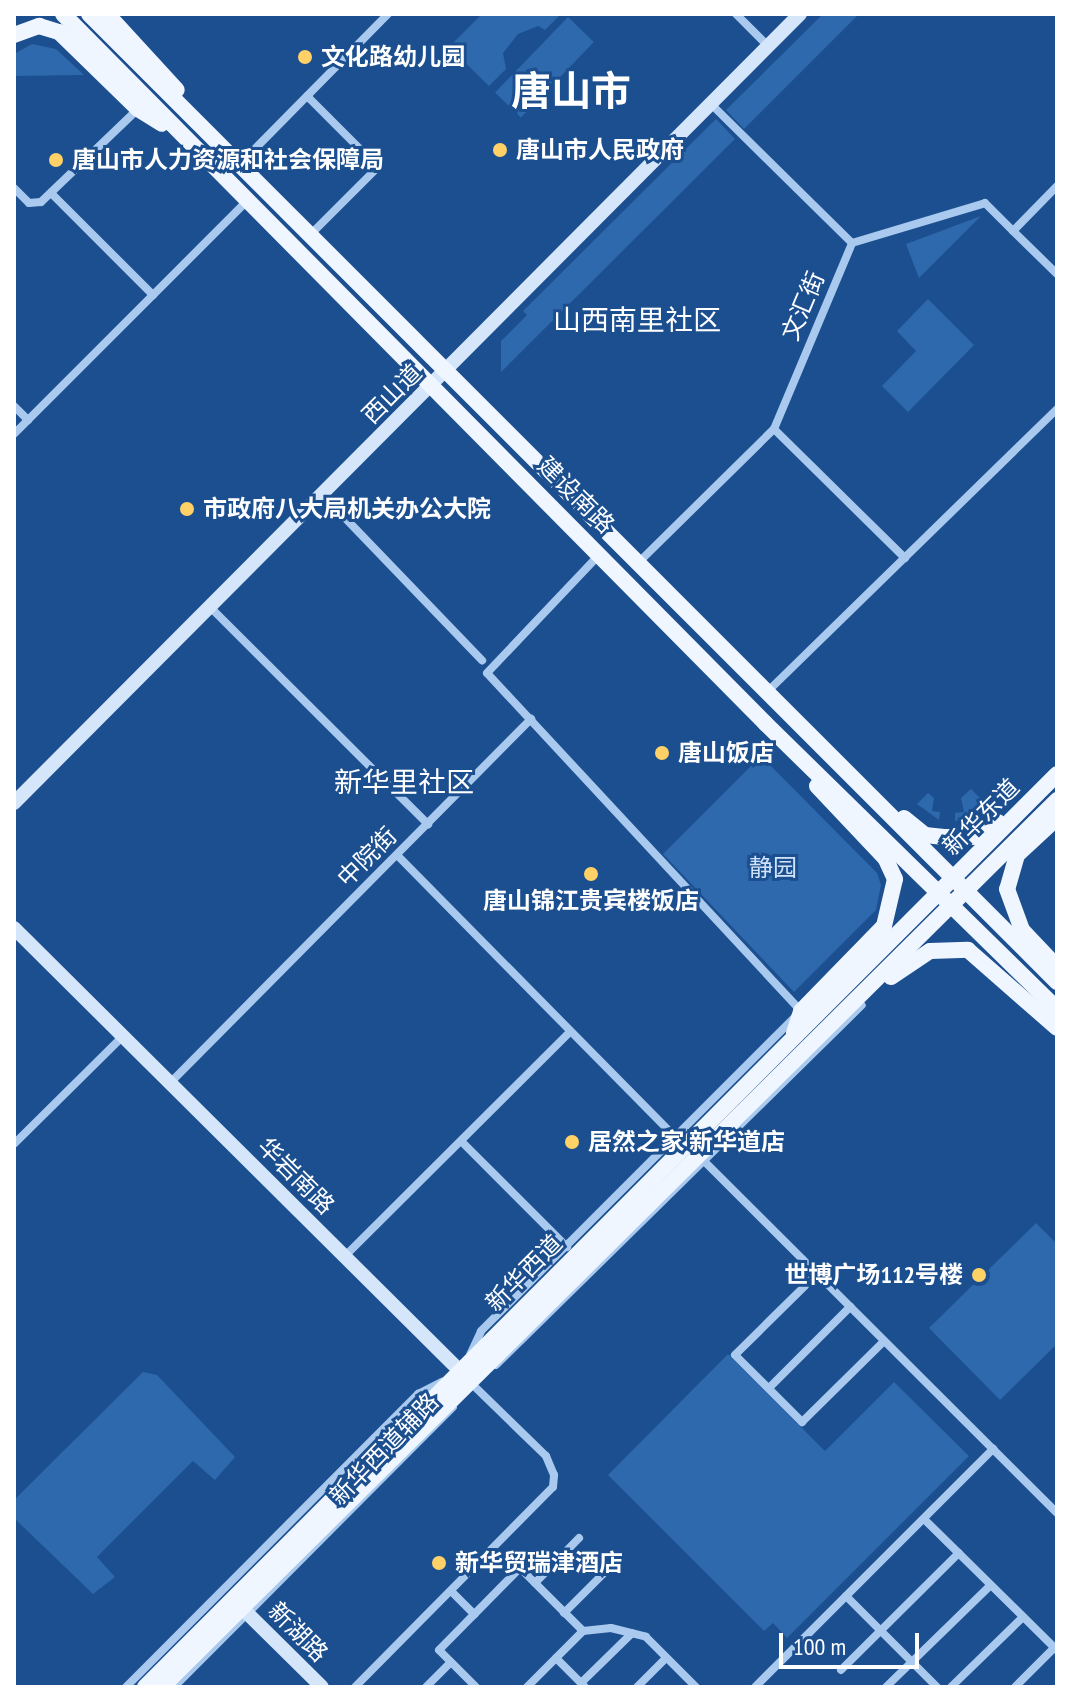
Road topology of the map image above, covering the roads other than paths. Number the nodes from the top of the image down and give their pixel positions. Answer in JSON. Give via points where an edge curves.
{"nodes":[{"id":1,"x":63,"y":14,"type":"edge"},
{"id":2,"x":89,"y":14,"type":"edge"},
{"id":3,"x":107,"y":14,"type":"edge"},
{"id":4,"x":388,"y":14,"type":"edge"},
{"id":5,"x":736,"y":14,"type":"edge"},
{"id":6,"x":800,"y":14,"type":"edge"},
{"id":7,"x":14,"y":35,"type":"edge"},
{"id":8,"x":768,"y":46,"type":"junction"},
{"id":9,"x":307,"y":96,"type":"junction"},
{"id":10,"x":711,"y":104,"type":"junction"},
{"id":11,"x":138,"y":109,"type":"junction"},
{"id":12,"x":191,"y":115,"type":"junction"},
{"id":13,"x":185,"y":137,"type":"junction"},
{"id":14,"x":238,"y":166,"type":"junction"},
{"id":15,"x":1057,"y":186,"type":"edge"},
{"id":16,"x":14,"y":188,"type":"edge"},
{"id":17,"x":52,"y":194,"type":"junction"},
{"id":18,"x":248,"y":199,"type":"junction"},
{"id":19,"x":1013,"y":231,"type":"junction"},
{"id":20,"x":309,"y":236,"type":"junction"},
{"id":21,"x":852,"y":243,"type":"junction"},
{"id":22,"x":1057,"y":274,"type":"edge"},
{"id":23,"x":153,"y":295,"type":"junction"},
{"id":24,"x":446,"y":371,"type":"junction"},
{"id":25,"x":433,"y":384,"type":"junction"},
{"id":26,"x":14,"y":406,"type":"edge"},
{"id":27,"x":1057,"y":409,"type":"edge"},
{"id":28,"x":28,"y":420,"type":"junction"},
{"id":29,"x":774,"y":429,"type":"junction"},
{"id":30,"x":14,"y":434,"type":"edge"},
{"id":31,"x":322,"y":494,"type":"junction"},
{"id":32,"x":601,"y":554,"type":"junction"},
{"id":33,"x":905,"y":558,"type":"junction"},
{"id":34,"x":636,"y":565,"type":"junction"},
{"id":35,"x":210,"y":607,"type":"junction"},
{"id":36,"x":482,"y":660,"type":"dead end"},
{"id":37,"x":765,"y":694,"type":"junction"},
{"id":38,"x":531,"y":719,"type":"junction"},
{"id":39,"x":765,"y":723,"type":"junction"},
{"id":40,"x":803,"y":728,"type":"junction"},
{"id":41,"x":1057,"y":773,"type":"edge"},
{"id":42,"x":1057,"y":800,"type":"edge"},
{"id":43,"x":14,"y":803,"type":"edge"},
{"id":44,"x":1057,"y":818,"type":"edge"},
{"id":45,"x":428,"y":824,"type":"junction"},
{"id":46,"x":397,"y":855,"type":"junction"},
{"id":47,"x":953,"y":879,"type":"junction"},
{"id":48,"x":965,"y":891,"type":"junction"},
{"id":49,"x":944,"y":898,"type":"junction"},
{"id":50,"x":14,"y":928,"type":"edge"},
{"id":51,"x":1057,"y":967,"type":"edge"},
{"id":52,"x":1057,"y":982,"type":"edge"},
{"id":53,"x":862,"y":1005,"type":"junction"},
{"id":54,"x":1057,"y":1009,"type":"edge"},
{"id":55,"x":801,"y":1011,"type":"junction"},
{"id":56,"x":829,"y":1022,"type":"junction"},
{"id":57,"x":1057,"y":1028,"type":"edge"},
{"id":58,"x":570,"y":1032,"type":"junction"},
{"id":59,"x":123,"y":1036,"type":"junction"},
{"id":60,"x":793,"y":1037,"type":"junction"},
{"id":61,"x":170,"y":1083,"type":"junction"},
{"id":62,"x":461,"y":1141,"type":"junction"},
{"id":63,"x":14,"y":1144,"type":"edge"},
{"id":64,"x":690,"y":1150,"type":"junction"},
{"id":65,"x":567,"y":1247,"type":"junction"},
{"id":66,"x":345,"y":1256,"type":"junction"},
{"id":67,"x":817,"y":1274,"type":"junction"},
{"id":68,"x":850,"y":1307,"type":"junction"},
{"id":69,"x":884,"y":1341,"type":"junction"},
{"id":70,"x":465,"y":1377,"type":"junction"},
{"id":71,"x":769,"y":1388,"type":"junction"},
{"id":72,"x":993,"y":1449,"type":"junction"},
{"id":73,"x":1057,"y":1513,"type":"edge"},
{"id":74,"x":924,"y":1519,"type":"junction"},
{"id":75,"x":579,"y":1538,"type":"dead end"},
{"id":76,"x":959,"y":1553,"type":"junction"},
{"id":77,"x":609,"y":1568,"type":"dead end"},
{"id":78,"x":535,"y":1583,"type":"junction"},
{"id":79,"x":991,"y":1585,"type":"junction"},
{"id":80,"x":451,"y":1591,"type":"junction"},
{"id":81,"x":846,"y":1596,"type":"junction"},
{"id":82,"x":246,"y":1611,"type":"junction"},
{"id":83,"x":564,"y":1613,"type":"junction"},
{"id":84,"x":474,"y":1614,"type":"junction"},
{"id":85,"x":1023,"y":1617,"type":"junction"},
{"id":86,"x":881,"y":1630,"type":"junction"},
{"id":87,"x":583,"y":1631,"type":"junction"},
{"id":88,"x":632,"y":1633,"type":"junction"},
{"id":89,"x":1056,"y":1649,"type":"edge"},
{"id":90,"x":556,"y":1658,"type":"junction"},
{"id":91,"x":666,"y":1658,"type":"junction"},
{"id":92,"x":451,"y":1662,"type":"junction"},
{"id":93,"x":912,"y":1662,"type":"junction"},
{"id":94,"x":841,"y":1670,"type":"dead end"},
{"id":95,"x":583,"y":1685,"type":"edge"},
{"id":96,"x":126,"y":1687,"type":"edge"},
{"id":97,"x":145,"y":1687,"type":"edge"},
{"id":98,"x":162,"y":1687,"type":"edge"},
{"id":99,"x":174,"y":1687,"type":"edge"},
{"id":100,"x":322,"y":1687,"type":"edge"},
{"id":101,"x":355,"y":1687,"type":"edge"},
{"id":102,"x":426,"y":1687,"type":"edge"},
{"id":103,"x":476,"y":1687,"type":"edge"},
{"id":104,"x":527,"y":1687,"type":"edge"},
{"id":105,"x":637,"y":1687,"type":"edge"},
{"id":106,"x":696,"y":1687,"type":"edge"},
{"id":107,"x":755,"y":1687,"type":"edge"},
{"id":108,"x":886,"y":1687,"type":"edge"},
{"id":109,"x":937,"y":1687,"type":"edge"},
{"id":110,"x":951,"y":1687,"type":"edge"},
{"id":111,"x":1015,"y":1687,"type":"edge"}],
"edges":[{"from":1,"to":13,"type":"main road","name":"建设南路"},
{"from":2,"to":12,"type":"main road","name":"建设南路"},
{"from":3,"to":12,"type":"main road","via":[[165,73]]},
{"from":4,"to":9,"type":"street"},
{"from":5,"to":8,"type":"street"},
{"from":6,"to":8,"type":"street","name":"西山道"},
{"from":7,"to":11,"type":"main road","via":[[39,26],[59,32]]},
{"from":8,"to":10,"type":"street","name":"西山道"},
{"from":9,"to":14,"type":"street"},
{"from":9,"to":20,"type":"street","via":[[378,167]]},
{"from":10,"to":21,"type":"street"},
{"from":10,"to":24,"type":"street","name":"西山道"},
{"from":11,"to":13,"type":"main road"},
{"from":11,"to":17,"type":"street"},
{"from":12,"to":14,"type":"main road","name":"建设南路"},
{"from":13,"to":18,"type":"main road","name":"建设南路"},
{"from":14,"to":20,"type":"main road","name":"建设南路"},
{"from":15,"to":19,"type":"street"},
{"from":16,"to":17,"type":"street","via":[[29,203]]},
{"from":17,"to":23,"type":"street"},
{"from":18,"to":23,"type":"street"},
{"from":18,"to":25,"type":"main road","name":"建设南路"},
{"from":19,"to":21,"type":"street","via":[[985,203]]},
{"from":19,"to":22,"type":"street"},
{"from":20,"to":24,"type":"main road","name":"建设南路"},
{"from":21,"to":29,"type":"street","name":"文汇街"},
{"from":23,"to":28,"type":"street"},
{"from":24,"to":25,"type":"street","name":"西山道"},
{"from":24,"to":34,"type":"main road","name":"建设南路"},
{"from":25,"to":31,"type":"street","name":"西山道"},
{"from":25,"to":32,"type":"main road","name":"建设南路"},
{"from":26,"to":28,"type":"street"},
{"from":27,"to":33,"type":"street"},
{"from":28,"to":30,"type":"street"},
{"from":29,"to":33,"type":"street"},
{"from":29,"to":34,"type":"street","name":"文汇街"},
{"from":31,"to":35,"type":"street","name":"西山道"},
{"from":31,"to":36,"type":"street"},
{"from":32,"to":38,"type":"street","via":[[487,667]]},
{"from":32,"to":39,"type":"main road","name":"建设南路"},
{"from":33,"to":37,"type":"street"},
{"from":34,"to":37,"type":"main road","name":"建设南路"},
{"from":35,"to":43,"type":"street","name":"西山道"},
{"from":35,"to":45,"type":"street"},
{"from":37,"to":40,"type":"main road","name":"建设南路"},
{"from":38,"to":45,"type":"street","name":"中院街"},
{"from":38,"to":55,"type":"street"},
{"from":39,"to":49,"type":"main road","name":"建设南路"},
{"from":39,"to":55,"type":"main road","via":[[885,858],[895,879],[884,926]]},
{"from":40,"to":41,"type":"main road","via":[[840,753],[914,827],[936,837],[983,834]]},
{"from":40,"to":47,"type":"main road","name":"建设南路"},
{"from":41,"to":47,"type":"main road","name":"新华东道"},
{"from":42,"to":48,"type":"main road","name":"新华东道"},
{"from":44,"to":51,"type":"main road","via":[[1017,855],[1007,889],[1022,930]]},
{"from":45,"to":46,"type":"street","name":"中院街"},
{"from":46,"to":58,"type":"street"},
{"from":46,"to":61,"type":"street","name":"中院街"},
{"from":47,"to":48,"type":"main road","name":"建设南路"},
{"from":47,"to":49,"type":"main road","name":"新华东道"},
{"from":48,"to":49,"type":"main road","name":"新华东道"},
{"from":48,"to":52,"type":"main road","name":"建设南路"},
{"from":49,"to":54,"type":"main road","name":"建设南路"},
{"from":49,"to":56,"type":"main road","name":"新华西道"},
{"from":49,"to":60,"type":"main road","name":"新华西道"},
{"from":50,"to":59,"type":"street","name":"华岩南路"},
{"from":53,"to":56,"type":"main road"},
{"from":53,"to":57,"type":"main road","via":[[918,955],[954,947],[979,956]]},
{"from":53,"to":64,"type":"street"},
{"from":55,"to":60,"type":"main road"},
{"from":55,"to":64,"type":"street"},
{"from":56,"to":64,"type":"main road","name":"新华西道"},
{"from":58,"to":62,"type":"street"},
{"from":58,"to":64,"type":"street"},
{"from":59,"to":61,"type":"street","name":"华岩南路"},
{"from":59,"to":63,"type":"street"},
{"from":60,"to":64,"type":"main road","name":"新华西道"},
{"from":61,"to":66,"type":"street","name":"华岩南路"},
{"from":62,"to":65,"type":"street"},
{"from":62,"to":66,"type":"street"},
{"from":64,"to":65,"type":"street"},
{"from":64,"to":67,"type":"street"},
{"from":64,"to":70,"type":"main road","name":"新华西道"},
{"from":65,"to":70,"type":"street","via":[[481,1331]]},
{"from":66,"to":70,"type":"street","name":"华岩南路"},
{"from":67,"to":68,"type":"street"},
{"from":67,"to":71,"type":"street","via":[[735,1355]]},
{"from":68,"to":69,"type":"street"},
{"from":68,"to":71,"type":"street"},
{"from":69,"to":71,"type":"street","via":[[802,1422]]},
{"from":69,"to":72,"type":"street"},
{"from":70,"to":80,"type":"street","name":"华岩南路","via":[[546,1456],[554,1475],[547,1496]]},
{"from":70,"to":82,"type":"main road","name":"新华西道"},
{"from":70,"to":96,"type":"street","name":"新华西道辅路","via":[[418,1394]]},
{"from":70,"to":97,"type":"main road","name":"新华西道"},
{"from":72,"to":73,"type":"street"},
{"from":72,"to":74,"type":"street"},
{"from":74,"to":76,"type":"street"},
{"from":74,"to":81,"type":"street"},
{"from":75,"to":78,"type":"street"},
{"from":76,"to":79,"type":"street"},
{"from":76,"to":86,"type":"street"},
{"from":77,"to":83,"type":"street"},
{"from":78,"to":83,"type":"street"},
{"from":78,"to":84,"type":"street","via":[[520,1568]]},
{"from":79,"to":85,"type":"street"},
{"from":79,"to":93,"type":"street"},
{"from":80,"to":84,"type":"street"},
{"from":80,"to":101,"type":"street"},
{"from":81,"to":86,"type":"street"},
{"from":81,"to":107,"type":"street"},
{"from":82,"to":98,"type":"main road","name":"新华西道"},
{"from":82,"to":99,"type":"street"},
{"from":82,"to":100,"type":"street","name":"新湖路"},
{"from":83,"to":87,"type":"street"},
{"from":84,"to":92,"type":"street","via":[[439,1650]]},
{"from":85,"to":89,"type":"street"},
{"from":85,"to":110,"type":"street"},
{"from":86,"to":93,"type":"street"},
{"from":86,"to":94,"type":"street"},
{"from":87,"to":88,"type":"street"},
{"from":87,"to":90,"type":"street"},
{"from":88,"to":91,"type":"street","via":[[646,1637]]},
{"from":88,"to":95,"type":"street"},
{"from":89,"to":111,"type":"street"},
{"from":90,"to":95,"type":"street"},
{"from":90,"to":104,"type":"street"},
{"from":91,"to":105,"type":"street"},
{"from":91,"to":106,"type":"street"},
{"from":92,"to":102,"type":"street"},
{"from":92,"to":103,"type":"street"},
{"from":93,"to":108,"type":"street"},
{"from":93,"to":109,"type":"street"}]}
